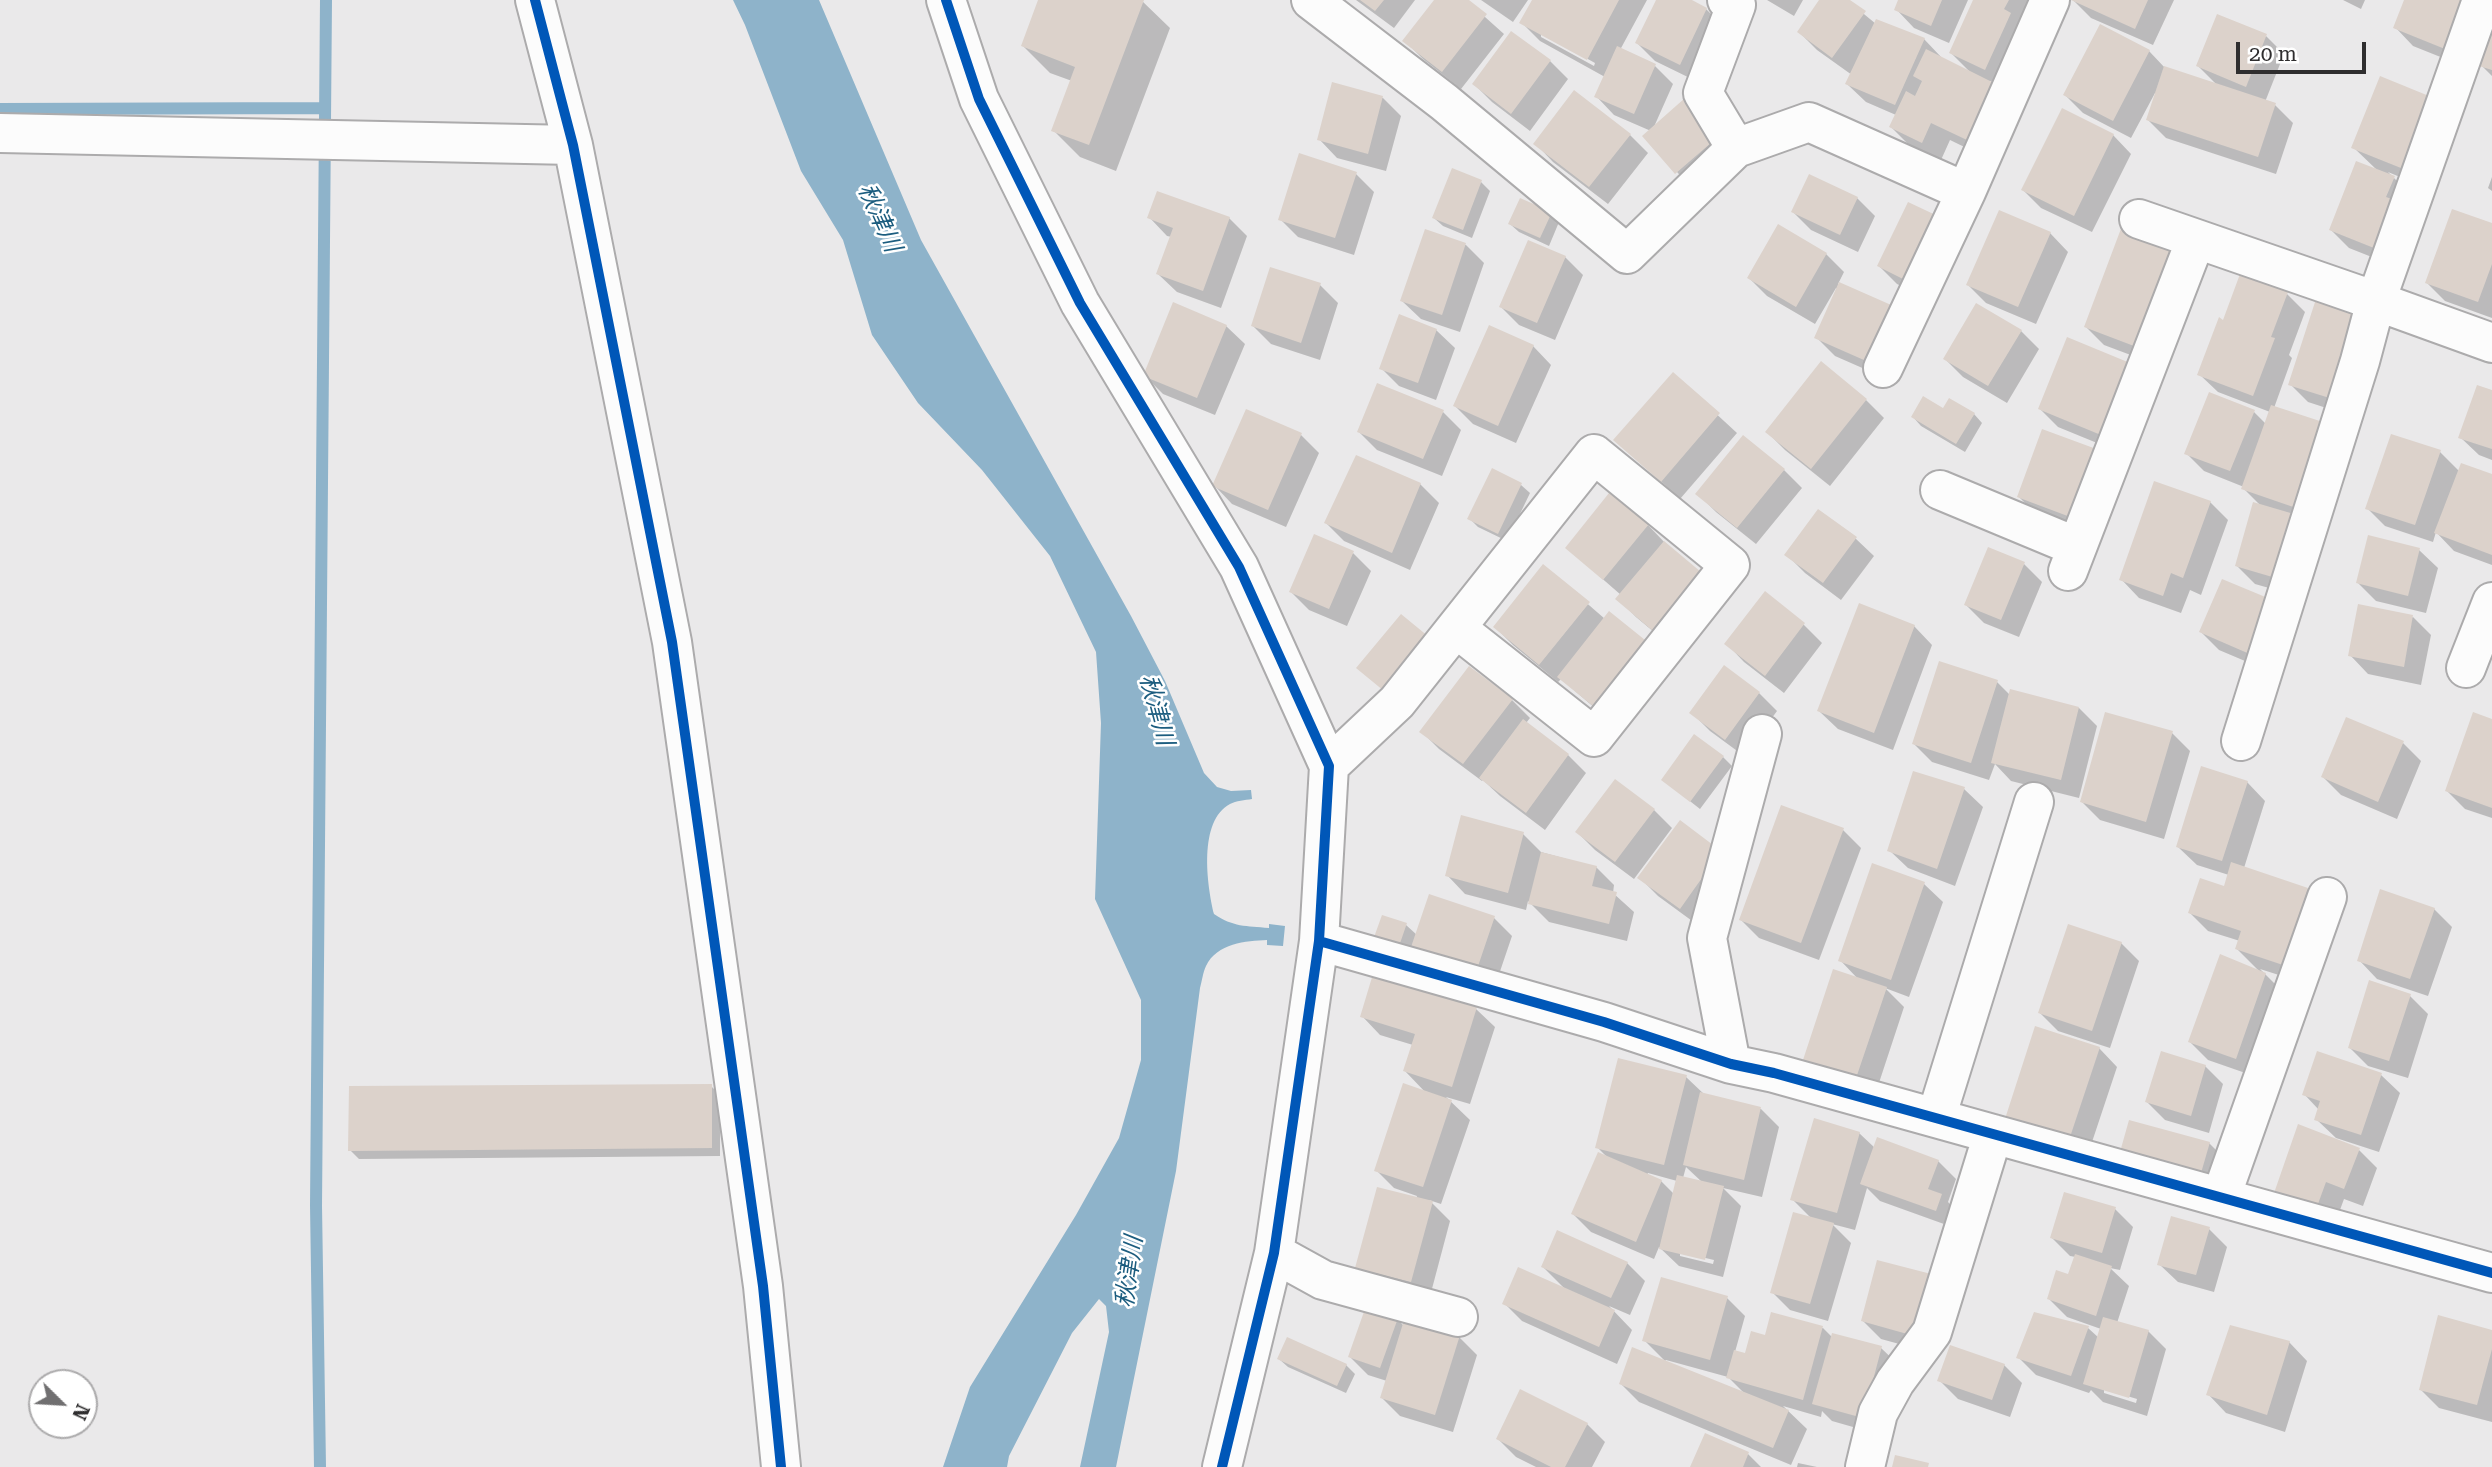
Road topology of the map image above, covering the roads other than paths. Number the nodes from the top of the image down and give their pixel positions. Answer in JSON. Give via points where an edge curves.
{"nodes":[{"id":1,"x":535,"y":0,"type":"edge"},
{"id":2,"x":946,"y":0,"type":"edge"},
{"id":3,"x":1311,"y":0,"type":"edge"},
{"id":4,"x":1727,"y":0,"type":"edge"},
{"id":5,"x":2050,"y":0,"type":"edge"},
{"id":6,"x":2482,"y":0,"type":"edge"},
{"id":7,"x":0,"y":133,"type":"edge"},
{"id":8,"x":573,"y":145,"type":"junction"},
{"id":9,"x":1737,"y":148,"type":"junction"},
{"id":10,"x":1966,"y":192,"type":"junction"},
{"id":11,"x":2140,"y":219,"type":"dead end"},
{"id":12,"x":2196,"y":239,"type":"junction"},
{"id":13,"x":2376,"y":300,"type":"junction"},
{"id":14,"x":2492,"y":343,"type":"edge"},
{"id":15,"x":1883,"y":368,"type":"dead end"},
{"id":16,"x":1940,"y":491,"type":"dead end"},
{"id":17,"x":2492,"y":602,"type":"edge"},
{"id":18,"x":1456,"y":628,"type":"junction"},
{"id":19,"x":2466,"y":668,"type":"dead end"},
{"id":20,"x":1762,"y":734,"type":"dead end"},
{"id":21,"x":2241,"y":741,"type":"dead end"},
{"id":22,"x":1329,"y":766,"type":"junction"},
{"id":23,"x":2034,"y":802,"type":"dead end"},
{"id":24,"x":2327,"y":897,"type":"dead end"},
{"id":25,"x":1319,"y":941,"type":"junction"},
{"id":26,"x":1731,"y":1064,"type":"junction"},
{"id":27,"x":1936,"y":1118,"type":"junction"},
{"id":28,"x":1993,"y":1134,"type":"junction"},
{"id":29,"x":2221,"y":1198,"type":"junction"},
{"id":30,"x":1273,"y":1253,"type":"junction"},
{"id":31,"x":2492,"y":1273,"type":"edge"},
{"id":32,"x":1458,"y":1317,"type":"dead end"},
{"id":33,"x":781,"y":1467,"type":"edge"},
{"id":34,"x":1222,"y":1467,"type":"edge"},
{"id":35,"x":1865,"y":1467,"type":"edge"}],
"edges":[{"from":1,"to":8,"type":"street"},
{"from":2,"to":22,"type":"street","via":[[979,99],[1080,303],[1239,567]]},
{"from":3,"to":9,"type":"street","via":[[1444,102],[1628,254]]},
{"from":4,"to":9,"type":"street","via":[[1736,5],[1703,93]]},
{"from":5,"to":10,"type":"street"},
{"from":6,"to":13,"type":"street"},
{"from":7,"to":8,"type":"street"},
{"from":8,"to":33,"type":"street","via":[[672,642],[763,1286]]},
{"from":9,"to":10,"type":"street","via":[[1809,122]]},
{"from":10,"to":15,"type":"street"},
{"from":11,"to":12,"type":"street"},
{"from":12,"to":13,"type":"street"},
{"from":12,"to":16,"type":"street","via":[[2073,559]]},
{"from":13,"to":14,"type":"street"},
{"from":13,"to":21,"type":"street"},
{"from":17,"to":19,"type":"street"},
{"from":18,"to":18,"type":"street","via":[[1594,454],[1730,565],[1594,737]]},
{"from":18,"to":22,"type":"street","via":[[1397,702]]},
{"from":20,"to":26,"type":"street","via":[[1707,939]]},
{"from":22,"to":25,"type":"street"},
{"from":23,"to":27,"type":"street"},
{"from":24,"to":29,"type":"street"},
{"from":25,"to":26,"type":"street","via":[[1604,1022]]},
{"from":25,"to":30,"type":"street"},
{"from":26,"to":27,"type":"street"},
{"from":27,"to":28,"type":"street"},
{"from":28,"to":29,"type":"street"},
{"from":28,"to":35,"type":"street","via":[[1932,1332],[1878,1413]]},
{"from":29,"to":31,"type":"street"},
{"from":30,"to":32,"type":"street","via":[[1324,1280]]},
{"from":30,"to":34,"type":"street"}]}
